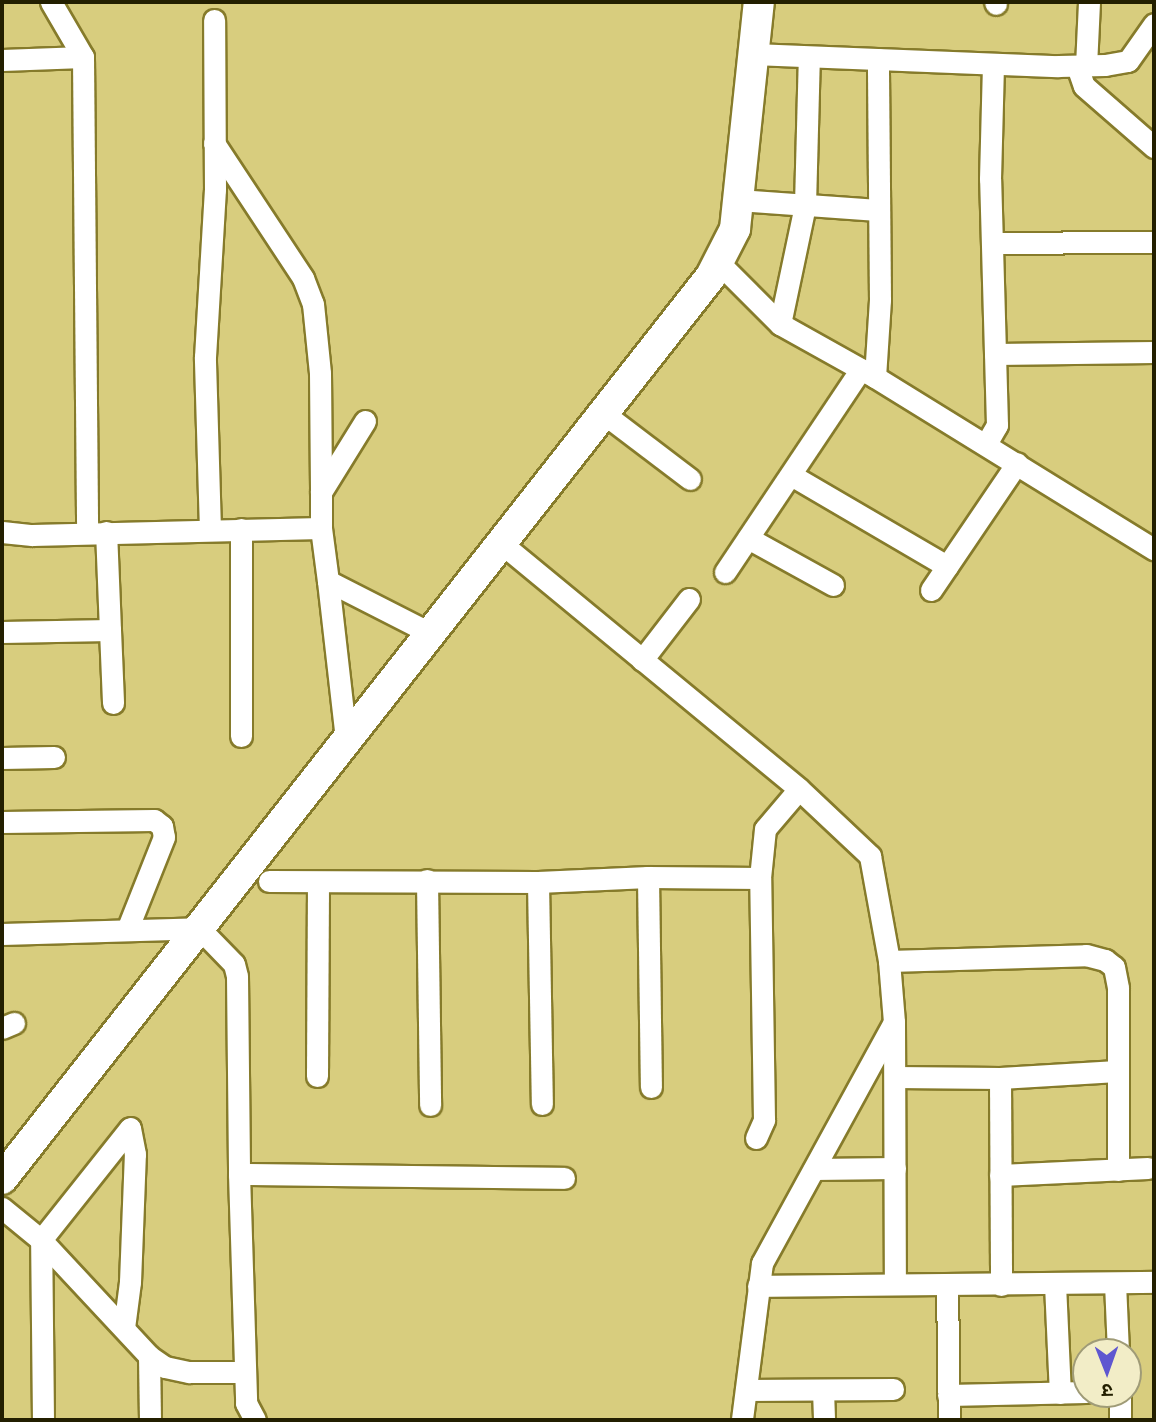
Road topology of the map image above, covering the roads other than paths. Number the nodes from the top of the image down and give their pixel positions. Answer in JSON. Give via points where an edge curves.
{"nodes":[{"id":1,"x":51,"y":2,"type":"edge"},
{"id":2,"x":759,"y":2,"type":"edge"},
{"id":3,"x":1089,"y":2,"type":"edge"},
{"id":4,"x":214,"y":20,"type":"dead end"},
{"id":5,"x":1154,"y":24,"type":"edge"},
{"id":6,"x":753,"y":54,"type":"junction"},
{"id":7,"x":83,"y":57,"type":"junction"},
{"id":8,"x":809,"y":57,"type":"junction"},
{"id":9,"x":878,"y":59,"type":"junction"},
{"id":10,"x":2,"y":60,"type":"edge"},
{"id":11,"x":993,"y":64,"type":"junction"},
{"id":12,"x":1081,"y":66,"type":"junction"},
{"id":13,"x":213,"y":141,"type":"junction"},
{"id":14,"x":1154,"y":147,"type":"edge"},
{"id":15,"x":738,"y":200,"type":"junction"},
{"id":16,"x":805,"y":205,"type":"junction"},
{"id":17,"x":878,"y":210,"type":"junction"},
{"id":18,"x":1154,"y":242,"type":"edge"},
{"id":19,"x":992,"y":243,"type":"junction"},
{"id":20,"x":718,"y":262,"type":"junction"},
{"id":21,"x":780,"y":324,"type":"junction"},
{"id":22,"x":1154,"y":352,"type":"edge"},
{"id":23,"x":995,"y":354,"type":"junction"},
{"id":24,"x":868,"y":373,"type":"junction"},
{"id":25,"x":603,"y":413,"type":"junction"},
{"id":26,"x":365,"y":421,"type":"dead end"},
{"id":27,"x":986,"y":444,"type":"junction"},
{"id":28,"x":1017,"y":463,"type":"junction"},
{"id":29,"x":791,"y":475,"type":"junction"},
{"id":30,"x":690,"y":479,"type":"dead end"},
{"id":31,"x":321,"y":492,"type":"junction"},
{"id":32,"x":321,"y":528,"type":"junction"},
{"id":33,"x":241,"y":529,"type":"junction"},
{"id":34,"x":210,"y":530,"type":"junction"},
{"id":35,"x":2,"y":532,"type":"edge"},
{"id":36,"x":97,"y":533,"type":"junction"},
{"id":37,"x":748,"y":538,"type":"junction"},
{"id":38,"x":501,"y":543,"type":"junction"},
{"id":39,"x":1154,"y":549,"type":"edge"},
{"id":40,"x":947,"y":566,"type":"junction"},
{"id":41,"x":725,"y":572,"type":"dead end"},
{"id":42,"x":328,"y":581,"type":"junction"},
{"id":43,"x":833,"y":585,"type":"dead end"},
{"id":44,"x":930,"y":590,"type":"dead end"},
{"id":45,"x":689,"y":599,"type":"dead end"},
{"id":46,"x":110,"y":630,"type":"junction"},
{"id":47,"x":2,"y":632,"type":"edge"},
{"id":48,"x":430,"y":634,"type":"junction"},
{"id":49,"x":642,"y":660,"type":"junction"},
{"id":50,"x":113,"y":702,"type":"dead end"},
{"id":51,"x":241,"y":736,"type":"dead end"},
{"id":52,"x":346,"y":740,"type":"junction"},
{"id":53,"x":54,"y":757,"type":"dead end"},
{"id":54,"x":2,"y":758,"type":"edge"},
{"id":55,"x":799,"y":789,"type":"junction"},
{"id":56,"x":2,"y":822,"type":"edge"},
{"id":57,"x":255,"y":870,"type":"junction"},
{"id":58,"x":648,"y":877,"type":"junction"},
{"id":59,"x":760,"y":878,"type":"junction"},
{"id":60,"x":428,"y":880,"type":"junction"},
{"id":61,"x":318,"y":882,"type":"junction"},
{"id":62,"x":538,"y":883,"type":"junction"},
{"id":63,"x":199,"y":928,"type":"junction"},
{"id":64,"x":127,"y":930,"type":"junction"},
{"id":65,"x":2,"y":934,"type":"edge"},
{"id":66,"x":888,"y":961,"type":"junction"},
{"id":67,"x":894,"y":1021,"type":"junction"},
{"id":68,"x":1117,"y":1071,"type":"junction"},
{"id":69,"x":317,"y":1076,"type":"dead end"},
{"id":70,"x":895,"y":1077,"type":"junction"},
{"id":71,"x":1000,"y":1078,"type":"junction"},
{"id":72,"x":651,"y":1087,"type":"dead end"},
{"id":73,"x":542,"y":1104,"type":"dead end"},
{"id":74,"x":430,"y":1105,"type":"dead end"},
{"id":75,"x":756,"y":1139,"type":"dead end"},
{"id":76,"x":895,"y":1168,"type":"junction"},
{"id":77,"x":1148,"y":1168,"type":"dead end"},
{"id":78,"x":814,"y":1169,"type":"junction"},
{"id":79,"x":1118,"y":1170,"type":"junction"},
{"id":80,"x":239,"y":1174,"type":"junction"},
{"id":81,"x":1000,"y":1175,"type":"junction"},
{"id":82,"x":2,"y":1178,"type":"edge"},
{"id":83,"x":564,"y":1178,"type":"dead end"},
{"id":84,"x":2,"y":1208,"type":"edge"},
{"id":85,"x":41,"y":1240,"type":"junction"},
{"id":86,"x":1154,"y":1282,"type":"edge"},
{"id":87,"x":895,"y":1283,"type":"junction"},
{"id":88,"x":1115,"y":1283,"type":"junction"},
{"id":89,"x":947,"y":1284,"type":"junction"},
{"id":90,"x":1055,"y":1284,"type":"junction"},
{"id":91,"x":1001,"y":1285,"type":"junction"},
{"id":92,"x":758,"y":1286,"type":"junction"},
{"id":93,"x":124,"y":1328,"type":"junction"},
{"id":94,"x":1117,"y":1338,"type":"edge"},
{"id":95,"x":149,"y":1356,"type":"junction"},
{"id":96,"x":245,"y":1372,"type":"junction"},
{"id":97,"x":893,"y":1389,"type":"dead end"},
{"id":98,"x":746,"y":1390,"type":"junction"},
{"id":99,"x":823,"y":1390,"type":"junction"},
{"id":100,"x":1060,"y":1393,"type":"junction"},
{"id":101,"x":1072,"y":1393,"type":"edge"},
{"id":102,"x":948,"y":1395,"type":"junction"},
{"id":103,"x":43,"y":1420,"type":"edge"},
{"id":104,"x":150,"y":1420,"type":"edge"},
{"id":105,"x":255,"y":1420,"type":"edge"},
{"id":106,"x":742,"y":1420,"type":"edge"},
{"id":107,"x":824,"y":1420,"type":"edge"},
{"id":108,"x":949,"y":1420,"type":"edge"}],
"edges":[{"from":1,"to":7,"type":"street"},
{"from":2,"to":6,"type":"street"},
{"from":3,"to":12,"type":"street"},
{"from":4,"to":13,"type":"street"},
{"from":5,"to":12,"type":"street","via":[[1128,61]]},
{"from":6,"to":8,"type":"street"},
{"from":6,"to":15,"type":"street"},
{"from":7,"to":10,"type":"street"},
{"from":7,"to":36,"type":"street"},
{"from":8,"to":9,"type":"street"},
{"from":8,"to":16,"type":"street"},
{"from":9,"to":11,"type":"street"},
{"from":9,"to":17,"type":"street"},
{"from":11,"to":12,"type":"street"},
{"from":11,"to":19,"type":"street"},
{"from":12,"to":14,"type":"street","via":[[1084,86]]},
{"from":13,"to":31,"type":"street","via":[[303,278],[313,304],[320,373]]},
{"from":13,"to":34,"type":"street","via":[[215,189],[205,357]]},
{"from":15,"to":16,"type":"street"},
{"from":15,"to":20,"type":"street","via":[[734,229]]},
{"from":16,"to":17,"type":"street"},
{"from":16,"to":21,"type":"street"},
{"from":17,"to":24,"type":"street","via":[[880,300]]},
{"from":18,"to":19,"type":"street"},
{"from":19,"to":23,"type":"street"},
{"from":20,"to":21,"type":"street"},
{"from":20,"to":25,"type":"street"},
{"from":21,"to":24,"type":"street"},
{"from":22,"to":23,"type":"street"},
{"from":23,"to":27,"type":"street","via":[[997,425]]},
{"from":24,"to":27,"type":"street"},
{"from":24,"to":29,"type":"street"},
{"from":25,"to":30,"type":"street"},
{"from":25,"to":38,"type":"street"},
{"from":26,"to":31,"type":"street"},
{"from":27,"to":28,"type":"street"},
{"from":28,"to":39,"type":"street"},
{"from":28,"to":40,"type":"street"},
{"from":29,"to":37,"type":"street"},
{"from":29,"to":40,"type":"street"},
{"from":31,"to":32,"type":"street"},
{"from":32,"to":33,"type":"street"},
{"from":32,"to":42,"type":"street"},
{"from":33,"to":34,"type":"street"},
{"from":33,"to":51,"type":"street"},
{"from":34,"to":36,"type":"street"},
{"from":35,"to":36,"type":"street"},
{"from":36,"to":46,"type":"street"},
{"from":37,"to":41,"type":"street"},
{"from":37,"to":43,"type":"street"},
{"from":38,"to":48,"type":"street"},
{"from":38,"to":49,"type":"street"},
{"from":40,"to":44,"type":"street"},
{"from":42,"to":48,"type":"street"},
{"from":42,"to":52,"type":"street"},
{"from":45,"to":49,"type":"street"},
{"from":46,"to":47,"type":"street"},
{"from":46,"to":50,"type":"street"},
{"from":48,"to":52,"type":"street"},
{"from":49,"to":55,"type":"street"},
{"from":52,"to":57,"type":"street"},
{"from":53,"to":54,"type":"street"},
{"from":55,"to":59,"type":"street","via":[[765,829]]},
{"from":55,"to":66,"type":"street","via":[[870,856]]},
{"from":56,"to":64,"type":"street","via":[[153,820],[162,826],[164,837]]},
{"from":57,"to":61,"type":"street"},
{"from":57,"to":63,"type":"street"},
{"from":58,"to":59,"type":"street"},
{"from":58,"to":62,"type":"street"},
{"from":58,"to":72,"type":"street"},
{"from":59,"to":75,"type":"street","via":[[764,1121]]},
{"from":60,"to":61,"type":"street"},
{"from":60,"to":62,"type":"street"},
{"from":60,"to":74,"type":"street"},
{"from":61,"to":69,"type":"street"},
{"from":62,"to":73,"type":"street"},
{"from":63,"to":64,"type":"street"},
{"from":63,"to":80,"type":"street","via":[[226,953],[237,976]]},
{"from":63,"to":82,"type":"street"},
{"from":64,"to":65,"type":"street"},
{"from":66,"to":67,"type":"street"},
{"from":66,"to":68,"type":"street","via":[[1086,955],[1105,960],[1114,967],[1118,988]]},
{"from":67,"to":70,"type":"street"},
{"from":67,"to":78,"type":"street"},
{"from":68,"to":71,"type":"street"},
{"from":68,"to":79,"type":"street"},
{"from":70,"to":71,"type":"street"},
{"from":70,"to":76,"type":"street"},
{"from":71,"to":81,"type":"street"},
{"from":76,"to":78,"type":"street"},
{"from":76,"to":87,"type":"street"},
{"from":77,"to":79,"type":"street"},
{"from":78,"to":92,"type":"street","via":[[762,1263]]},
{"from":79,"to":81,"type":"street"},
{"from":80,"to":83,"type":"street"},
{"from":80,"to":96,"type":"street"},
{"from":81,"to":91,"type":"street"},
{"from":84,"to":85,"type":"street"},
{"from":85,"to":93,"type":"street"},
{"from":85,"to":93,"type":"street","via":[[130,1128],[135,1154]]},
{"from":85,"to":103,"type":"street"},
{"from":86,"to":88,"type":"street"},
{"from":87,"to":89,"type":"street"},
{"from":87,"to":92,"type":"street"},
{"from":88,"to":90,"type":"street"},
{"from":88,"to":94,"type":"street"},
{"from":89,"to":91,"type":"street"},
{"from":89,"to":102,"type":"street"},
{"from":90,"to":91,"type":"street"},
{"from":90,"to":100,"type":"street"},
{"from":92,"to":98,"type":"street"},
{"from":93,"to":95,"type":"street"},
{"from":95,"to":96,"type":"street","via":[[165,1367],[190,1372]]},
{"from":95,"to":104,"type":"street"},
{"from":96,"to":105,"type":"street","via":[[246,1403]]},
{"from":97,"to":99,"type":"street"},
{"from":98,"to":99,"type":"street"},
{"from":98,"to":106,"type":"street"},
{"from":99,"to":107,"type":"street"},
{"from":100,"to":101,"type":"street"},
{"from":100,"to":102,"type":"street"},
{"from":102,"to":108,"type":"street"}]}
